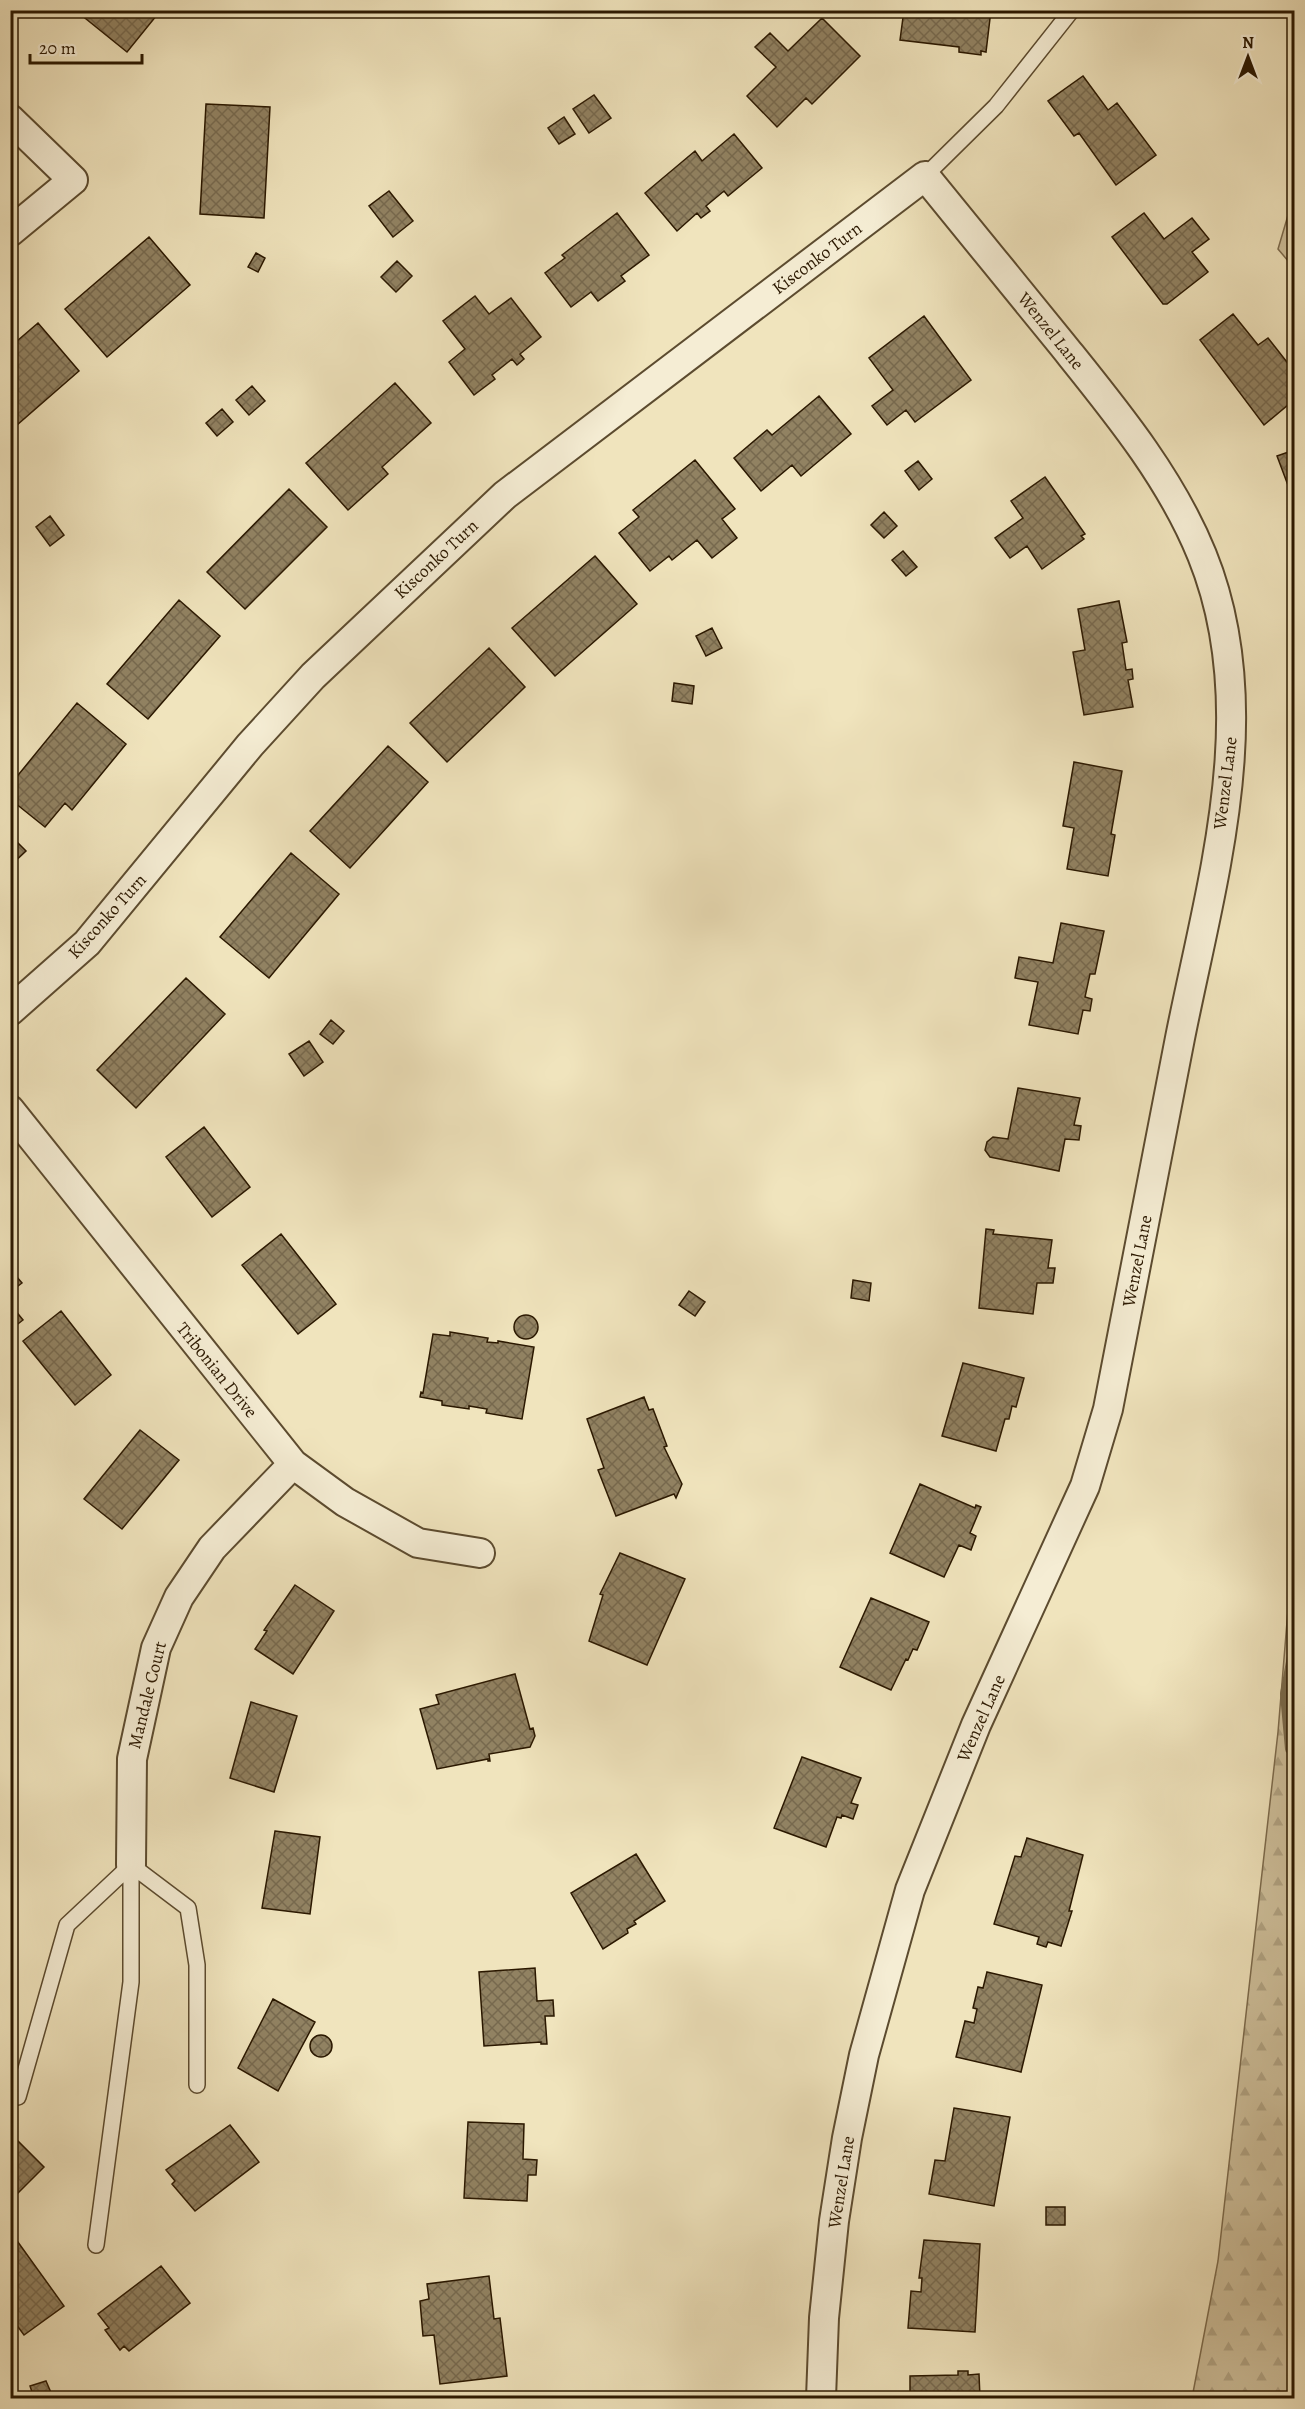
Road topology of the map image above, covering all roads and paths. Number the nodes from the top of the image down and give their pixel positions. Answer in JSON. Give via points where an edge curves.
{"nodes":[{"id":1,"x":1072,"y":10,"type":"edge"},
{"id":2,"x":10,"y":119,"type":"edge"},
{"id":3,"x":925,"y":176,"type":"junction"},
{"id":4,"x":10,"y":232,"type":"edge"},
{"id":5,"x":10,"y":1011,"type":"edge"},
{"id":6,"x":10,"y":1110,"type":"edge"},
{"id":7,"x":293,"y":1464,"type":"junction"},
{"id":8,"x":480,"y":1553,"type":"dead end"},
{"id":9,"x":131,"y":1865,"type":"junction"},
{"id":10,"x":197,"y":2085,"type":"dead end"},
{"id":11,"x":18,"y":2097,"type":"dead end"},
{"id":12,"x":96,"y":2245,"type":"dead end"},
{"id":13,"x":821,"y":2398,"type":"edge"}],
"edges":[{"from":1,"to":3,"type":"lane","via":[[996,106]]},
{"from":2,"to":4,"type":"street","via":[[74,180]]},
{"from":3,"to":5,"type":"street","name":"Kisconko Turn","via":[[505,495],[313,676],[250,745],[87,943]]},
{"from":3,"to":13,"type":"street","name":"Wenzel Lane","via":[[1131,430],[1179,508],[1202,555],[1223,617],[1233,703],[1228,789],[1108,1409],[1085,1486],[976,1725],[910,1890],[864,2055],[847,2138],[828,2275]]},
{"from":6,"to":7,"type":"street","name":"Tribonian Drive"},
{"from":7,"to":8,"type":"street","name":"Tribonian Drive","via":[[345,1502],[418,1543]]},
{"from":7,"to":9,"type":"street","name":"Mandale Court","via":[[212,1548],[179,1597],[156,1648],[132,1759]]},
{"from":9,"to":10,"type":"lane","via":[[188,1908],[197,1965]]},
{"from":9,"to":11,"type":"lane","via":[[67,1925]]},
{"from":9,"to":12,"type":"lane","via":[[131,1982]]}]}
